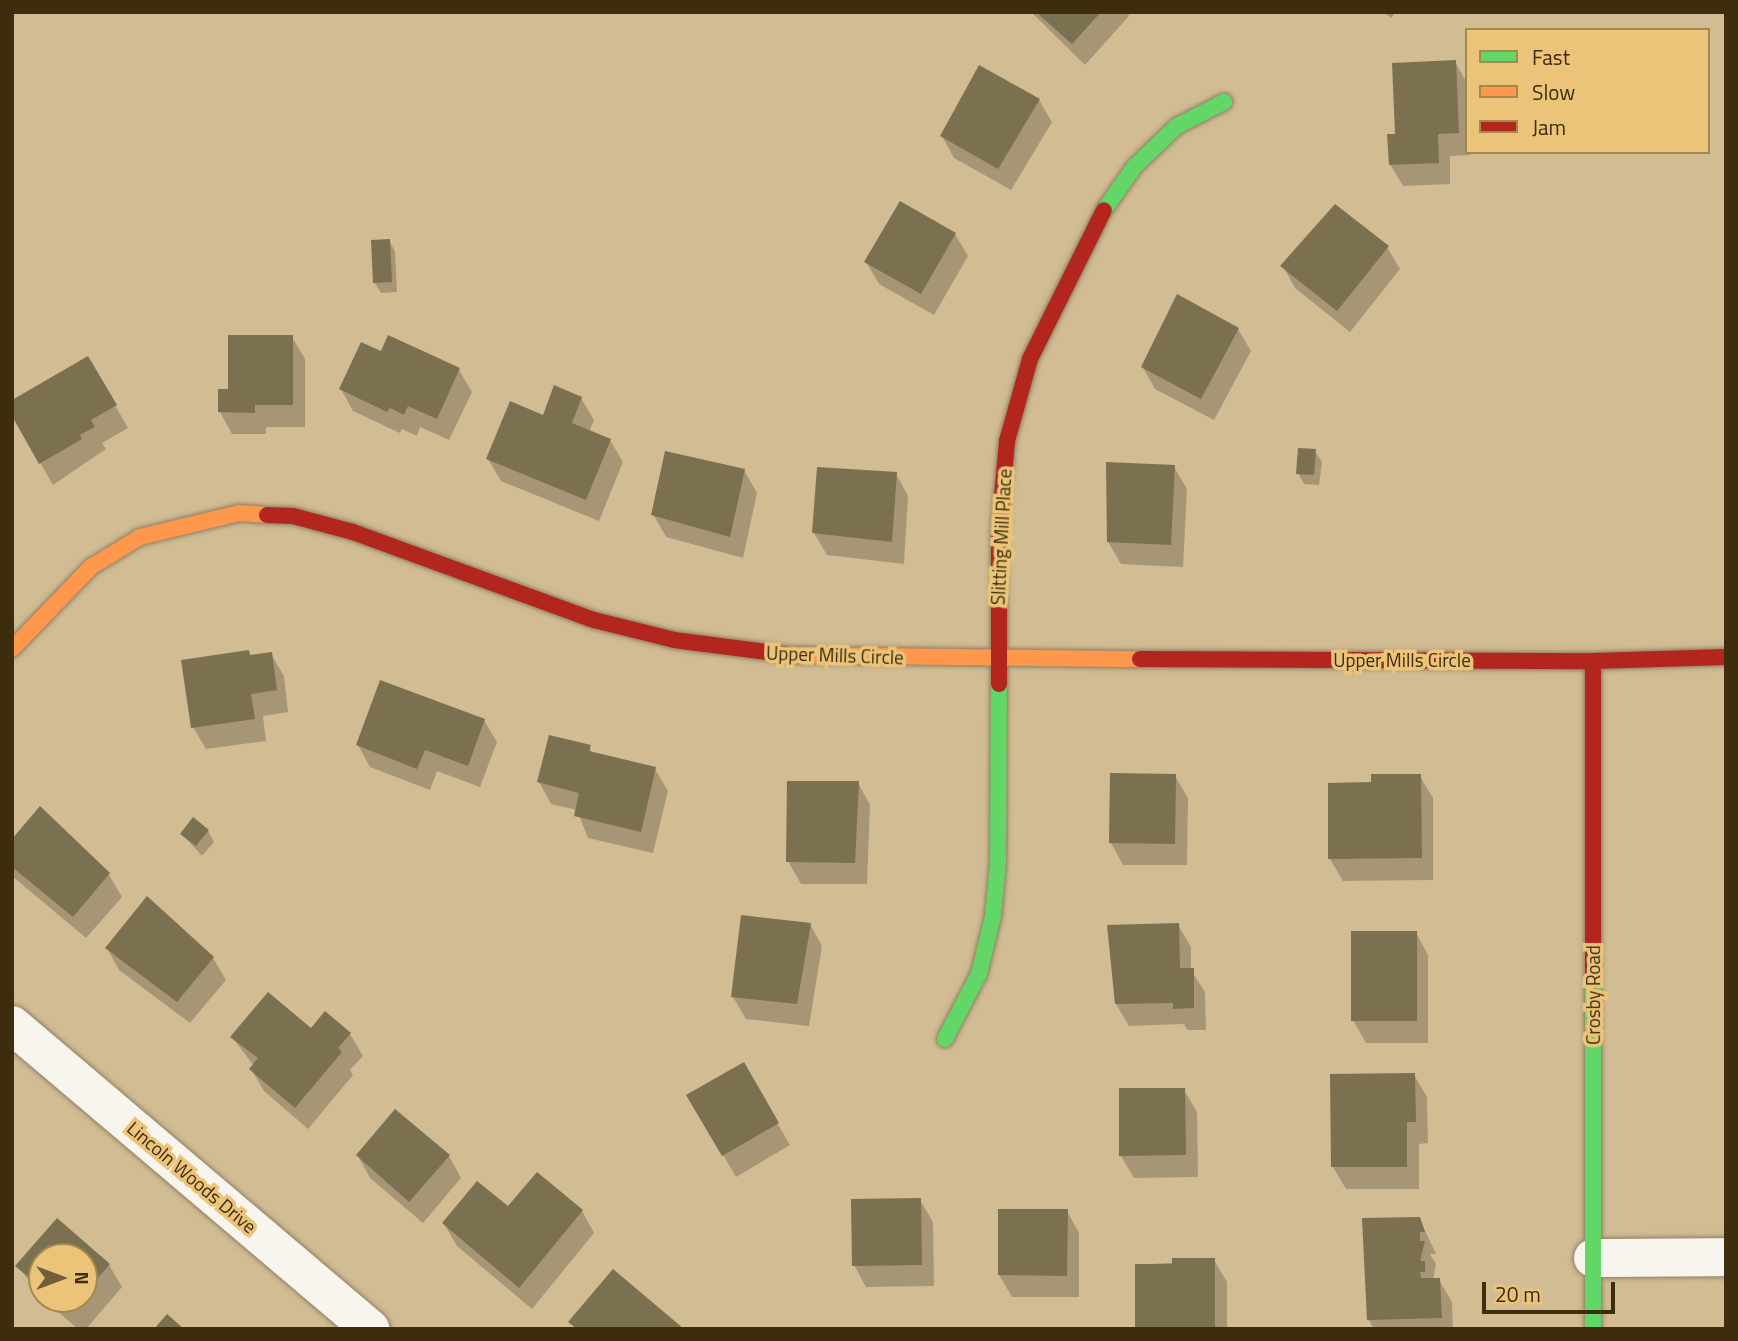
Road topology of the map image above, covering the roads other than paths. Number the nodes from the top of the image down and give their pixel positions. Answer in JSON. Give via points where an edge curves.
{"nodes":[{"id":1,"x":1224,"y":102,"type":"dead end"},
{"id":2,"x":12,"y":649,"type":"edge"},
{"id":3,"x":1726,"y":657,"type":"edge"},
{"id":4,"x":997,"y":658,"type":"junction"},
{"id":5,"x":1592,"y":661,"type":"junction"},
{"id":6,"x":12,"y":1025,"type":"edge"},
{"id":7,"x":945,"y":1039,"type":"dead end"},
{"id":8,"x":1726,"y":1257,"type":"edge"},
{"id":9,"x":1592,"y":1258,"type":"junction"},
{"id":10,"x":371,"y":1329,"type":"edge"},
{"id":11,"x":1593,"y":1329,"type":"edge"}],
"edges":[{"from":1,"to":4,"type":"street","name":"Slitting Mill Place","via":[[1177,126],[1135,166],[1096,221],[1030,359],[1006,441]]},
{"from":2,"to":4,"type":"street","name":"Upper Mills Circle","via":[[91,567],[140,537],[239,513],[293,516],[353,532],[510,593],[674,640],[771,654]]},
{"from":3,"to":5,"type":"street","name":"Upper Mills Circle"},
{"from":4,"to":5,"type":"street","name":"Upper Mills Circle"},
{"from":4,"to":7,"type":"street","name":"Slitting Mill Place","via":[[998,863],[993,916],[979,974]]},
{"from":5,"to":9,"type":"street","name":"Crosby Road"},
{"from":6,"to":10,"type":"street","name":"Lincoln Woods Drive"},
{"from":8,"to":9,"type":"street"},
{"from":9,"to":11,"type":"street","name":"Crosby Road"}]}
